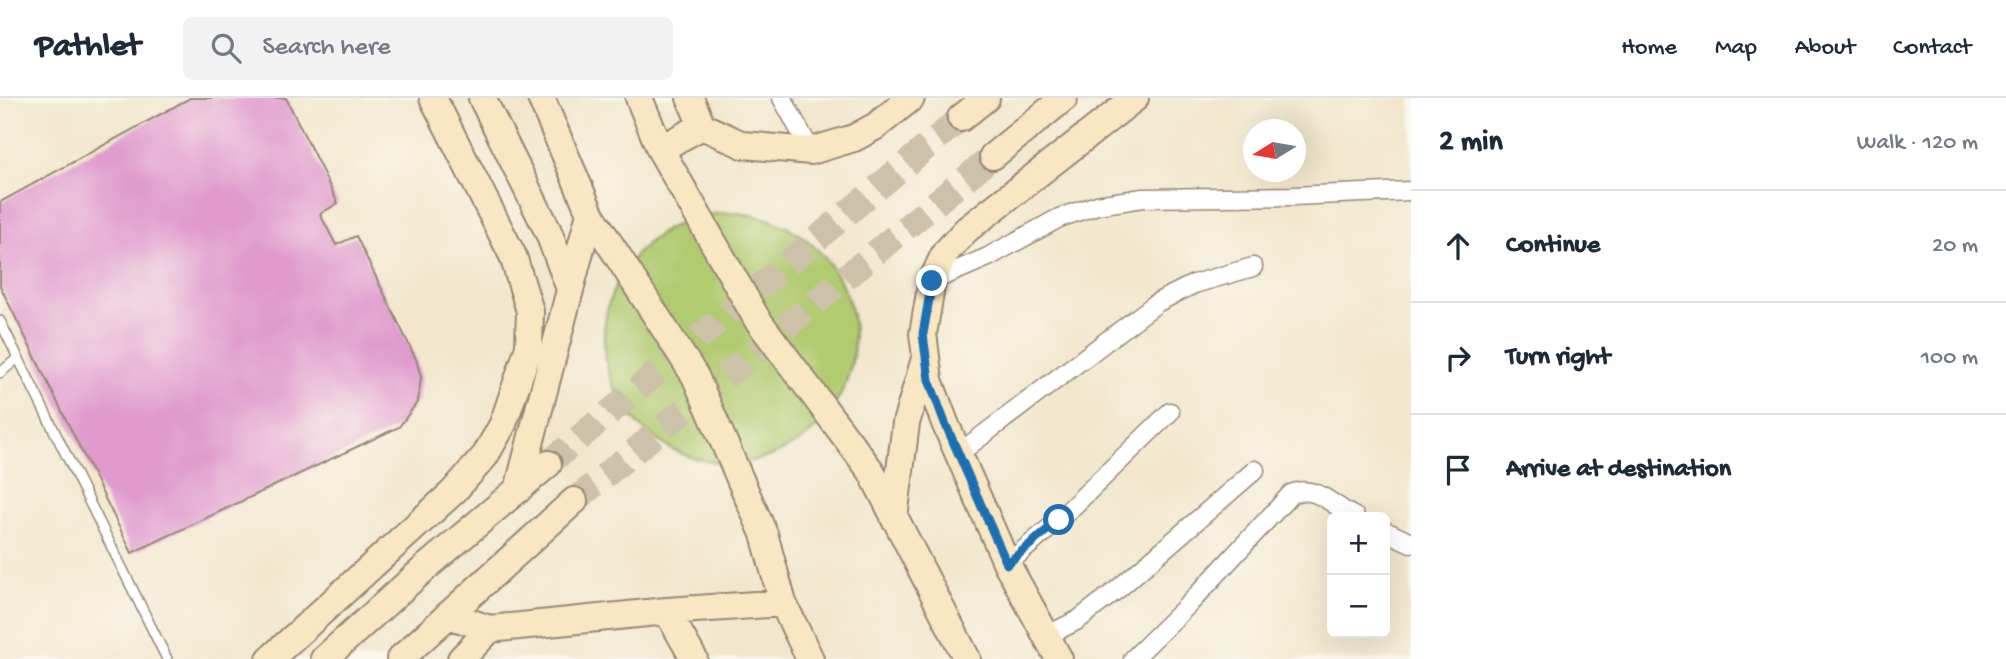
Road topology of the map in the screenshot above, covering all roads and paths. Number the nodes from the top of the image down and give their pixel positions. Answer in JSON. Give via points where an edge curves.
{"nodes":[{"id":1,"x":433,"y":98,"type":"edge"},
{"id":2,"x":482,"y":98,"type":"edge"},
{"id":3,"x":541,"y":98,"type":"edge"},
{"id":4,"x":639,"y":98,"type":"edge"},
{"id":5,"x":690,"y":98,"type":"edge"},
{"id":6,"x":782,"y":98,"type":"edge"},
{"id":7,"x":911,"y":98,"type":"edge"},
{"id":8,"x":986,"y":98,"type":"edge"},
{"id":9,"x":1064,"y":98,"type":"edge"},
{"id":10,"x":1135,"y":98,"type":"edge"},
{"id":11,"x":961,"y":118,"type":"tunnel mouth"},
{"id":12,"x":702,"y":126,"type":"junction"},
{"id":13,"x":660,"y":149,"type":"junction"},
{"id":14,"x":811,"y":151,"type":"junction"},
{"id":15,"x":993,"y":156,"type":"tunnel mouth"},
{"id":16,"x":1411,"y":191,"type":"edge"},
{"id":17,"x":590,"y":213,"type":"junction"},
{"id":18,"x":1253,"y":267,"type":"dead end"},
{"id":19,"x":932,"y":281,"type":"junction"},
{"id":20,"x":570,"y":289,"type":"junction"},
{"id":21,"x":0,"y":321,"type":"edge"},
{"id":22,"x":558,"y":334,"type":"junction"},
{"id":23,"x":530,"y":347,"type":"junction"},
{"id":24,"x":926,"y":357,"type":"junction"},
{"id":25,"x":18,"y":358,"type":"junction"},
{"id":26,"x":0,"y":373,"type":"edge"},
{"id":27,"x":1170,"y":412,"type":"dead end"},
{"id":28,"x":958,"y":454,"type":"junction"},
{"id":29,"x":548,"y":464,"type":"tunnel mouth"},
{"id":30,"x":1255,"y":470,"type":"dead end"},
{"id":31,"x":518,"y":490,"type":"junction"},
{"id":32,"x":574,"y":501,"type":"tunnel mouth"},
{"id":33,"x":1347,"y":512,"type":"edge"},
{"id":34,"x":894,"y":518,"type":"junction"},
{"id":35,"x":1390,"y":533,"type":"edge"},
{"id":36,"x":1411,"y":543,"type":"edge"},
{"id":37,"x":1007,"y":564,"type":"junction"},
{"id":38,"x":783,"y":603,"type":"junction"},
{"id":39,"x":667,"y":611,"type":"junction"},
{"id":40,"x":448,"y":615,"type":"junction"},
{"id":41,"x":490,"y":629,"type":"junction"},
{"id":42,"x":1053,"y":648,"type":"edge"},
{"id":43,"x":167,"y":659,"type":"edge"},
{"id":44,"x":270,"y":659,"type":"edge"},
{"id":45,"x":324,"y":659,"type":"edge"},
{"id":46,"x":400,"y":659,"type":"edge"},
{"id":47,"x":460,"y":659,"type":"edge"},
{"id":48,"x":694,"y":659,"type":"edge"},
{"id":49,"x":810,"y":659,"type":"edge"},
{"id":50,"x":967,"y":659,"type":"edge"},
{"id":51,"x":1133,"y":659,"type":"edge"}],
"edges":[{"from":1,"to":23,"type":"street","via":[[513,256],[530,311]]},
{"from":2,"to":20,"type":"street","via":[[548,231]]},
{"from":3,"to":17,"type":"street"},
{"from":4,"to":13,"type":"street"},
{"from":5,"to":12,"type":"street"},
{"from":6,"to":14,"type":"street"},
{"from":7,"to":14,"type":"street","via":[[876,126]]},
{"from":8,"to":11,"type":"street"},
{"from":9,"to":15,"type":"street"},
{"from":10,"to":19,"type":"street","via":[[965,230],[945,253]]},
{"from":12,"to":13,"type":"street"},
{"from":12,"to":14,"type":"street","via":[[743,145]]},
{"from":13,"to":34,"type":"street","via":[[757,319],[871,471]]},
{"from":16,"to":19,"type":"street","via":[[1143,198],[1097,205],[1059,218]]},
{"from":17,"to":20,"type":"street"},
{"from":17,"to":38,"type":"street","via":[[695,376],[764,534]]},
{"from":18,"to":28,"type":"street","via":[[1194,284],[1158,302]]},
{"from":19,"to":24,"type":"street","via":[[923,334]]},
{"from":20,"to":22,"type":"street"},
{"from":21,"to":25,"type":"lane"},
{"from":22,"to":23,"type":"street"},
{"from":22,"to":31,"type":"street"},
{"from":23,"to":44,"type":"street","via":[[503,424],[485,456],[453,492]]},
{"from":24,"to":28,"type":"street","via":[[929,380]]},
{"from":24,"to":34,"type":"street","via":[[906,423]]},
{"from":25,"to":26,"type":"lane"},
{"from":25,"to":43,"type":"lane"},
{"from":27,"to":37,"type":"street"},
{"from":28,"to":37,"type":"street"},
{"from":29,"to":31,"type":"street"},
{"from":30,"to":42,"type":"street","via":[[1078,620]]},
{"from":31,"to":45,"type":"street"},
{"from":32,"to":40,"type":"street"},
{"from":33,"to":51,"type":"street","via":[[1312,490],[1291,494]]},
{"from":34,"to":50,"type":"street"},
{"from":35,"to":36,"type":"street"},
{"from":37,"to":42,"type":"street"},
{"from":38,"to":39,"type":"street"},
{"from":38,"to":49,"type":"street"},
{"from":39,"to":41,"type":"street"},
{"from":39,"to":48,"type":"street"},
{"from":40,"to":41,"type":"street"},
{"from":40,"to":46,"type":"street"},
{"from":41,"to":47,"type":"street"}]}
